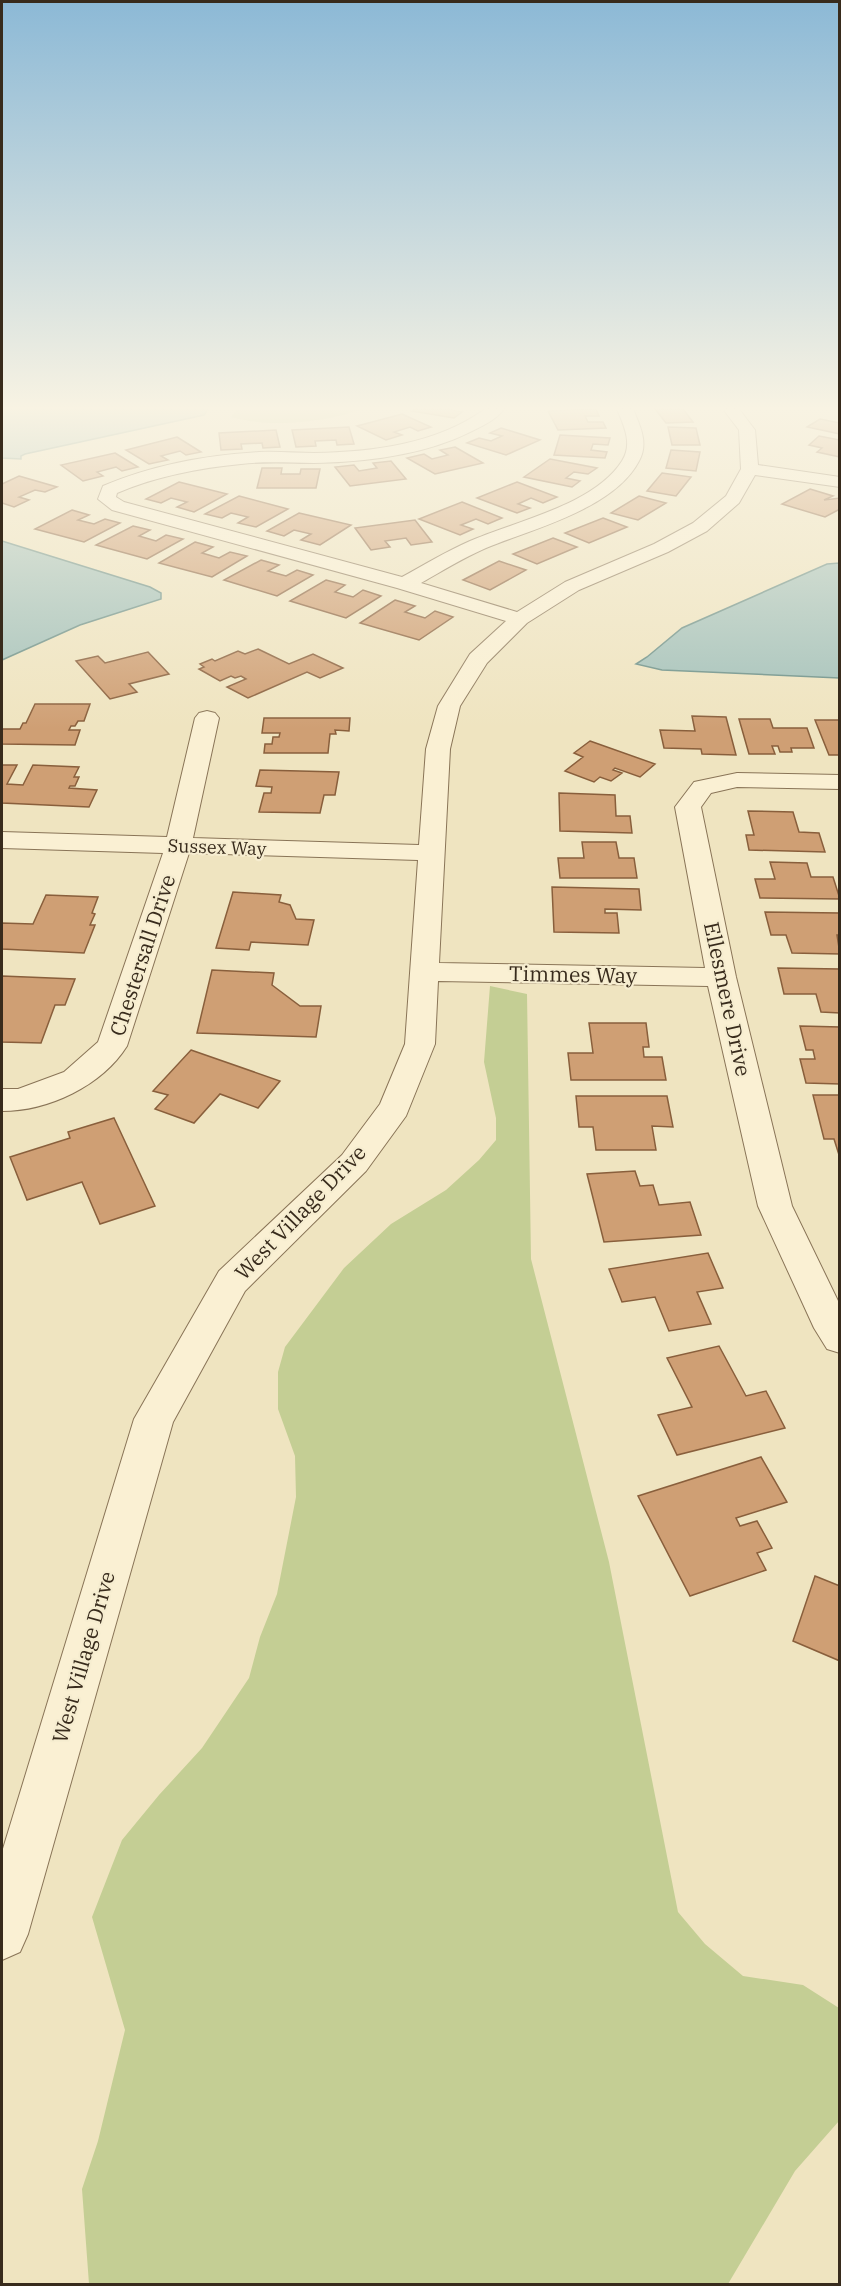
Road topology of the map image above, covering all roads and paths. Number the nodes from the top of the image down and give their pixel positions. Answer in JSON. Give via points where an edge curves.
{"nodes":[{"id":1,"x":153,"y":516,"type":"edge"},
{"id":2,"x":551,"y":516,"type":"edge"},
{"id":3,"x":713,"y":516,"type":"edge"},
{"id":4,"x":404,"y":584,"type":"junction"},
{"id":5,"x":520,"y":619,"type":"junction"},
{"id":6,"x":207,"y":718,"type":"dead end"},
{"id":7,"x":840,"y":782,"type":"edge"},
{"id":8,"x":2,"y":840,"type":"edge"},
{"id":9,"x":178,"y":846,"type":"junction"},
{"id":10,"x":432,"y":853,"type":"junction"},
{"id":11,"x":425,"y":972,"type":"junction"},
{"id":12,"x":721,"y":977,"type":"junction"},
{"id":13,"x":2,"y":1101,"type":"edge"},
{"id":14,"x":840,"y":1338,"type":"edge"},
{"id":15,"x":2,"y":1934,"type":"edge"}],
"edges":[{"from":1,"to":4,"type":"street"},
{"from":2,"to":4,"type":"street","via":[[476,545]]},
{"from":3,"to":5,"type":"street","name":"West Village Drive","via":[[661,548],[572,586]]},
{"from":4,"to":5,"type":"street"},
{"from":5,"to":10,"type":"street","name":"West Village Drive","via":[[478,659],[450,706],[438,749]]},
{"from":6,"to":9,"type":"street","name":"Chestersall Drive"},
{"from":7,"to":12,"type":"street","name":"Ellesmere Drive","via":[[737,780],[702,787],[688,807]]},
{"from":8,"to":9,"type":"street","name":"Sussex Way"},
{"from":9,"to":10,"type":"street","name":"Sussex Way"},
{"from":9,"to":13,"type":"street","name":"Chestersall Drive","via":[[112,1046],[75,1080],[21,1100]]},
{"from":10,"to":11,"type":"street","name":"West Village Drive"},
{"from":11,"to":12,"type":"street","name":"Timmes Way"},
{"from":11,"to":15,"type":"street","name":"West Village Drive","via":[[420,1044],[395,1108],[354,1163],[232,1281],[154,1419]]},
{"from":12,"to":14,"type":"street","name":"Ellesmere Drive","via":[[776,1206]]}]}
